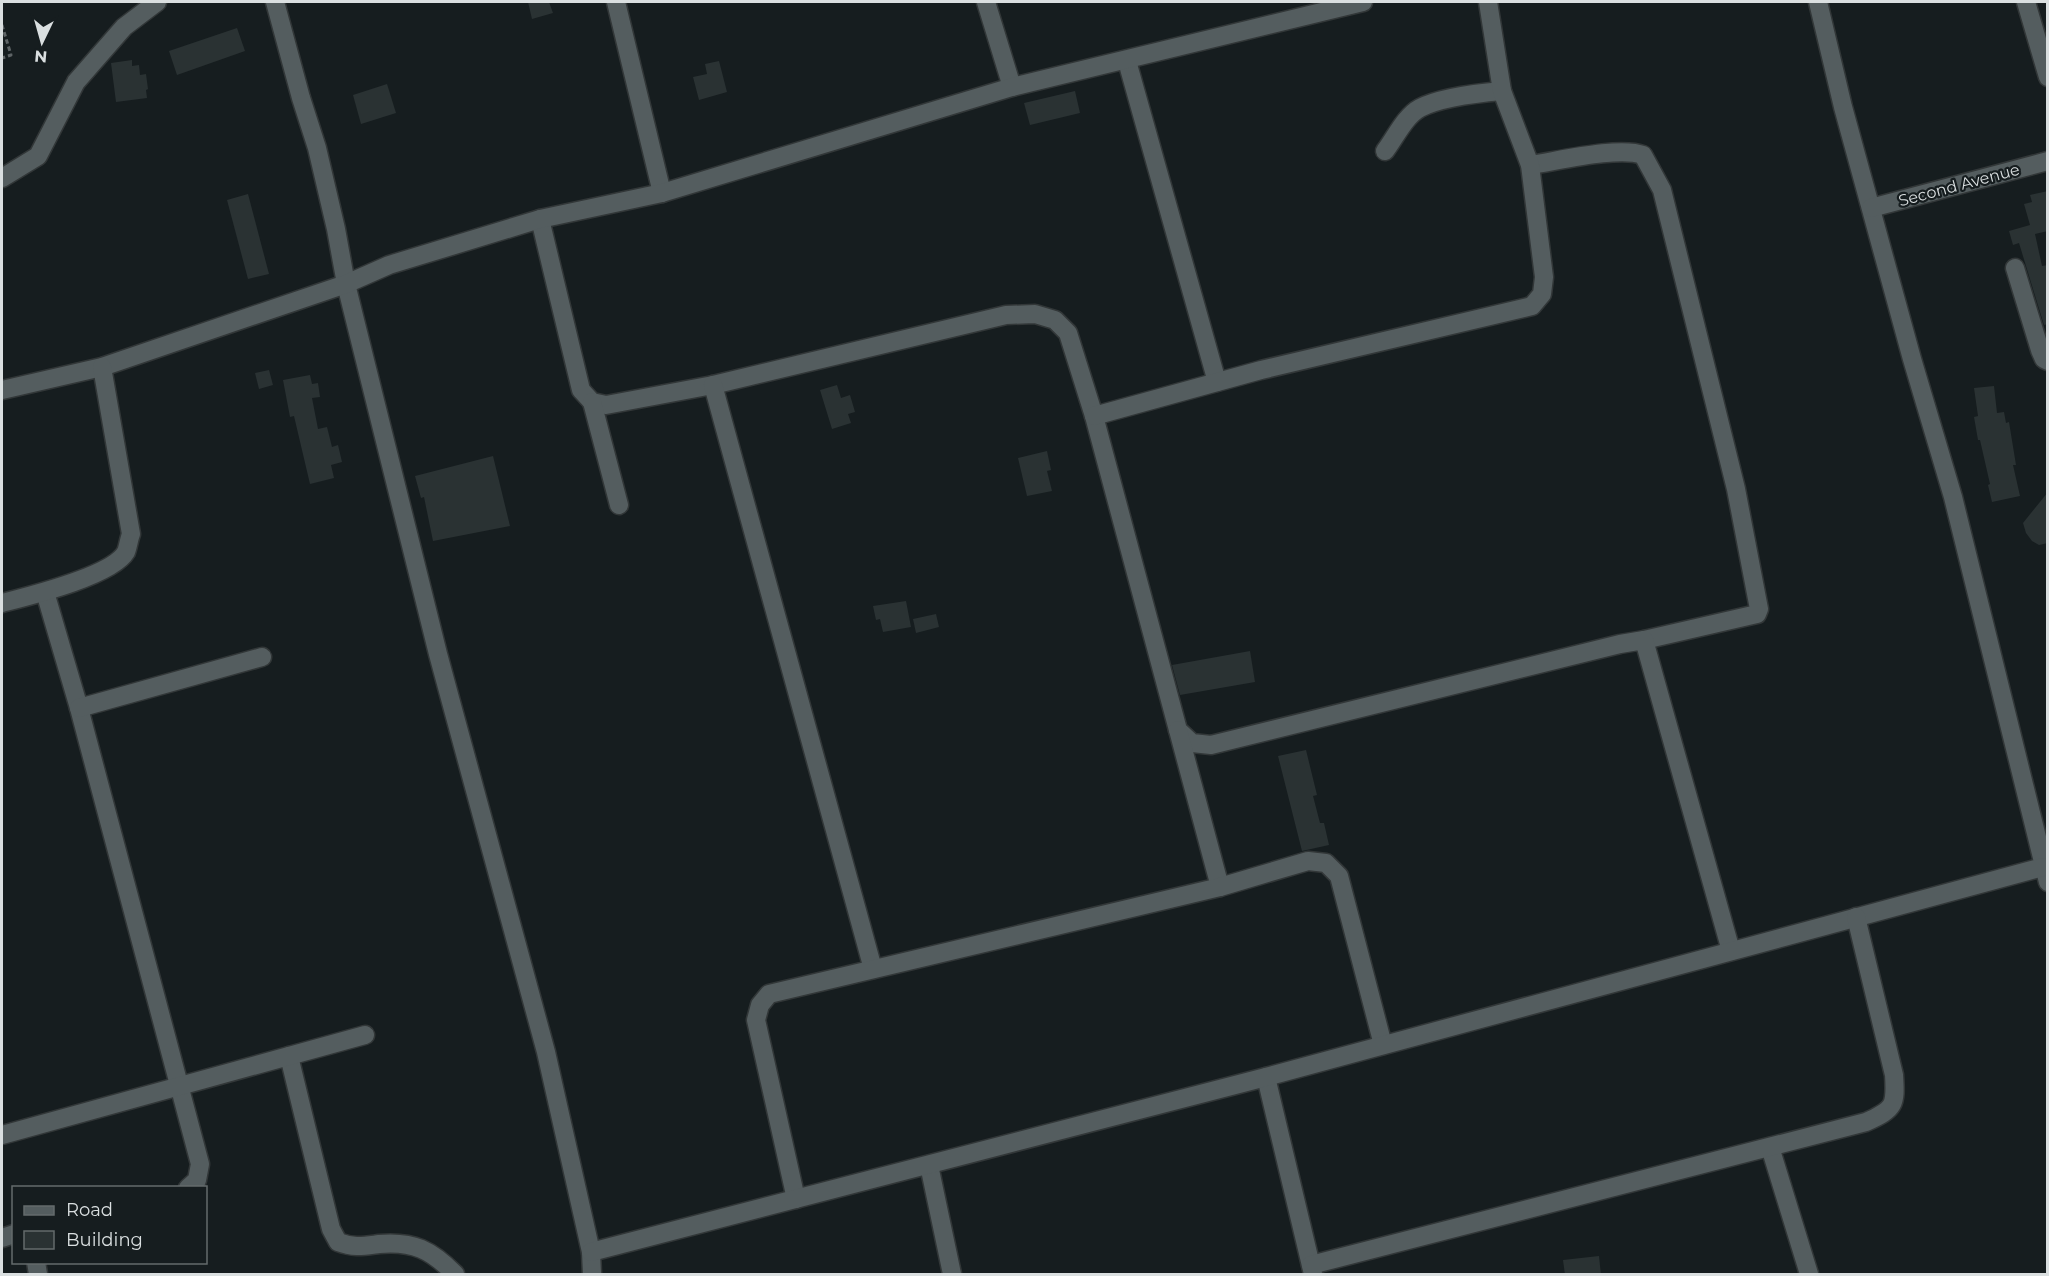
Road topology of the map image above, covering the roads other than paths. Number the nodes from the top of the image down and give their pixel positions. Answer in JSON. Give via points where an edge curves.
{"nodes":[{"id":1,"x":157,"y":2,"type":"edge"},
{"id":2,"x":275,"y":2,"type":"edge"},
{"id":3,"x":616,"y":2,"type":"edge"},
{"id":4,"x":986,"y":2,"type":"edge"},
{"id":5,"x":1363,"y":2,"type":"edge"},
{"id":6,"x":1488,"y":2,"type":"edge"},
{"id":7,"x":1818,"y":2,"type":"edge"},
{"id":8,"x":2026,"y":2,"type":"edge"},
{"id":9,"x":1127,"y":61,"type":"junction"},
{"id":10,"x":2048,"y":77,"type":"edge"},
{"id":11,"x":1012,"y":87,"type":"junction"},
{"id":12,"x":1502,"y":90,"type":"junction"},
{"id":13,"x":1385,"y":151,"type":"dead end"},
{"id":14,"x":2048,"y":161,"type":"edge"},
{"id":15,"x":1530,"y":165,"type":"junction"},
{"id":16,"x":2,"y":178,"type":"edge"},
{"id":17,"x":662,"y":193,"type":"junction"},
{"id":18,"x":1871,"y":208,"type":"junction"},
{"id":19,"x":540,"y":219,"type":"junction"},
{"id":20,"x":2015,"y":268,"type":"dead end"},
{"id":21,"x":346,"y":284,"type":"junction"},
{"id":22,"x":2048,"y":361,"type":"edge"},
{"id":23,"x":102,"y":367,"type":"junction"},
{"id":24,"x":1217,"y":382,"type":"junction"},
{"id":25,"x":713,"y":386,"type":"junction"},
{"id":26,"x":2,"y":390,"type":"edge"},
{"id":27,"x":592,"y":402,"type":"junction"},
{"id":28,"x":1094,"y":416,"type":"junction"},
{"id":29,"x":619,"y":505,"type":"dead end"},
{"id":30,"x":45,"y":592,"type":"junction"},
{"id":31,"x":2,"y":603,"type":"edge"},
{"id":32,"x":1644,"y":640,"type":"junction"},
{"id":33,"x":262,"y":657,"type":"dead end"},
{"id":34,"x":79,"y":708,"type":"junction"},
{"id":35,"x":1178,"y":730,"type":"junction"},
{"id":36,"x":2045,"y":874,"type":"edge"},
{"id":37,"x":1220,"y":887,"type":"junction"},
{"id":38,"x":1856,"y":917,"type":"junction"},
{"id":39,"x":1731,"y":951,"type":"junction"},
{"id":40,"x":873,"y":969,"type":"junction"},
{"id":41,"x":365,"y":1035,"type":"dead end"},
{"id":42,"x":1383,"y":1045,"type":"junction"},
{"id":43,"x":289,"y":1056,"type":"junction"},
{"id":44,"x":1266,"y":1077,"type":"junction"},
{"id":45,"x":178,"y":1086,"type":"junction"},
{"id":46,"x":2,"y":1135,"type":"edge"},
{"id":47,"x":1770,"y":1147,"type":"junction"},
{"id":48,"x":929,"y":1164,"type":"junction"},
{"id":49,"x":190,"y":1186,"type":"edge"},
{"id":50,"x":796,"y":1199,"type":"junction"},
{"id":51,"x":591,"y":1252,"type":"junction"},
{"id":52,"x":1312,"y":1270,"type":"edge"},
{"id":53,"x":455,"y":1275,"type":"edge"},
{"id":54,"x":592,"y":1275,"type":"edge"},
{"id":55,"x":952,"y":1275,"type":"edge"},
{"id":56,"x":1809,"y":1275,"type":"edge"}],
"edges":[{"from":1,"to":16,"type":"street","via":[[124,27],[75,82],[38,156]]},
{"from":2,"to":21,"type":"street","via":[[317,148]]},
{"from":3,"to":17,"type":"street"},
{"from":4,"to":11,"type":"street"},
{"from":5,"to":9,"type":"street"},
{"from":6,"to":12,"type":"street"},
{"from":7,"to":18,"type":"street"},
{"from":8,"to":10,"type":"street"},
{"from":9,"to":11,"type":"street"},
{"from":9,"to":24,"type":"street"},
{"from":11,"to":17,"type":"street"},
{"from":12,"to":13,"type":"street","via":[[1463,95],[1420,108]]},
{"from":12,"to":15,"type":"street"},
{"from":14,"to":18,"type":"street","name":"Second Avenue"},
{"from":15,"to":24,"type":"street","via":[[1544,277],[1542,294],[1532,306]]},
{"from":15,"to":32,"type":"street","via":[[1618,152],[1643,155],[1662,190],[1736,489],[1760,609],[1757,614]]},
{"from":17,"to":19,"type":"street"},
{"from":18,"to":36,"type":"street","via":[[1953,498]]},
{"from":19,"to":21,"type":"street","via":[[388,265]]},
{"from":19,"to":27,"type":"street","via":[[581,390]]},
{"from":20,"to":22,"type":"street","via":[[2040,350]]},
{"from":21,"to":23,"type":"street"},
{"from":21,"to":51,"type":"street","via":[[438,654],[546,1052]]},
{"from":23,"to":26,"type":"street"},
{"from":23,"to":30,"type":"street","via":[[130,534],[126,552],[108,568]]},
{"from":24,"to":28,"type":"street"},
{"from":25,"to":27,"type":"street","via":[[606,405]]},
{"from":25,"to":28,"type":"street","via":[[1006,315],[1035,314],[1055,320],[1068,333]]},
{"from":25,"to":40,"type":"street"},
{"from":27,"to":29,"type":"street"},
{"from":28,"to":35,"type":"street"},
{"from":30,"to":31,"type":"street"},
{"from":30,"to":34,"type":"street"},
{"from":32,"to":35,"type":"street","via":[[1211,745],[1192,743]]},
{"from":32,"to":39,"type":"street"},
{"from":33,"to":34,"type":"street"},
{"from":34,"to":45,"type":"street"},
{"from":35,"to":37,"type":"street"},
{"from":36,"to":38,"type":"street"},
{"from":37,"to":40,"type":"street"},
{"from":37,"to":42,"type":"street","via":[[1308,861],[1326,863],[1339,876]]},
{"from":38,"to":39,"type":"street"},
{"from":38,"to":47,"type":"street","via":[[1894,1075],[1895,1097],[1887,1113],[1866,1122]]},
{"from":39,"to":42,"type":"street"},
{"from":40,"to":50,"type":"street","via":[[770,994],[760,1005],[756,1020]]},
{"from":41,"to":43,"type":"street"},
{"from":42,"to":44,"type":"street"},
{"from":43,"to":45,"type":"street"},
{"from":43,"to":53,"type":"street","via":[[331,1229],[338,1242],[352,1247],[414,1245],[436,1256]]},
{"from":44,"to":48,"type":"street"},
{"from":44,"to":52,"type":"street"},
{"from":45,"to":46,"type":"street"},
{"from":45,"to":49,"type":"street","via":[[200,1164],[197,1180]]},
{"from":47,"to":52,"type":"street"},
{"from":47,"to":56,"type":"street"},
{"from":48,"to":50,"type":"street"},
{"from":48,"to":55,"type":"street"},
{"from":50,"to":51,"type":"street"},
{"from":51,"to":54,"type":"street"}]}
